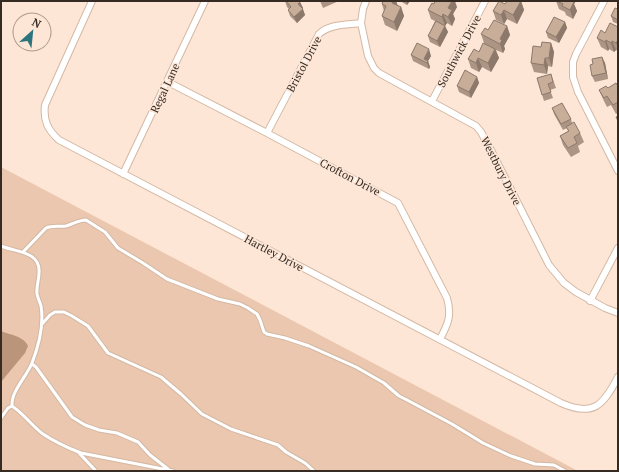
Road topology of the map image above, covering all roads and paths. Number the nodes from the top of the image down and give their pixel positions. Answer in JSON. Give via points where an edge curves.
{"nodes":[{"id":1,"x":92,"y":1,"type":"edge"},
{"id":2,"x":205,"y":1,"type":"edge"},
{"id":3,"x":366,"y":1,"type":"edge"},
{"id":4,"x":485,"y":1,"type":"edge"},
{"id":5,"x":604,"y":1,"type":"edge"},
{"id":6,"x":361,"y":23,"type":"junction"},
{"id":7,"x":168,"y":82,"type":"junction"},
{"id":8,"x":432,"y":101,"type":"junction"},
{"id":9,"x":267,"y":133,"type":"junction"},
{"id":10,"x":618,"y":172,"type":"edge"},
{"id":11,"x":123,"y":174,"type":"junction"},
{"id":12,"x":1,"y":246,"type":"edge"},
{"id":13,"x":618,"y":248,"type":"edge"},
{"id":14,"x":23,"y":252,"type":"junction"},
{"id":15,"x":590,"y":301,"type":"junction"},
{"id":16,"x":618,"y":313,"type":"edge"},
{"id":17,"x":42,"y":324,"type":"junction"},
{"id":18,"x":440,"y":340,"type":"junction"},
{"id":19,"x":32,"y":364,"type":"junction"},
{"id":20,"x":618,"y":377,"type":"edge"},
{"id":21,"x":12,"y":406,"type":"junction"},
{"id":22,"x":1,"y":418,"type":"edge"},
{"id":23,"x":78,"y":452,"type":"junction"},
{"id":24,"x":168,"y":469,"type":"junction"},
{"id":25,"x":96,"y":471,"type":"edge"},
{"id":26,"x":173,"y":471,"type":"edge"},
{"id":27,"x":314,"y":471,"type":"edge"},
{"id":28,"x":565,"y":471,"type":"edge"}],
"edges":[{"from":1,"to":11,"type":"street","name":"Hartley Drive","via":[[47,97],[44,118],[48,129],[59,140]]},
{"from":2,"to":7,"type":"street","name":"Regal Lane"},
{"from":3,"to":6,"type":"street","name":"Westbury Drive"},
{"from":4,"to":8,"type":"street","name":"Southwick Drive"},
{"from":5,"to":10,"type":"street","via":[[576,54],[573,77]]},
{"from":6,"to":8,"type":"street","name":"Westbury Drive","via":[[368,56],[374,68]]},
{"from":6,"to":9,"type":"street","name":"Bristol Drive","via":[[331,27],[319,34]]},
{"from":7,"to":9,"type":"street","name":"Crofton Drive"},
{"from":7,"to":11,"type":"street","name":"Regal Lane"},
{"from":8,"to":15,"type":"street","name":"Westbury Drive","via":[[471,122],[478,129],[548,265],[564,283]]},
{"from":9,"to":18,"type":"street","name":"Crofton Drive","via":[[398,203],[446,298],[450,317]]},
{"from":11,"to":18,"type":"street","name":"Hartley Drive"},
{"from":12,"to":14,"type":"lane"},
{"from":13,"to":15,"type":"street"},
{"from":14,"to":17,"type":"lane","via":[[34,258],[39,268],[37,294],[41,305]]},
{"from":14,"to":28,"type":"lane","via":[[46,228],[86,220],[105,232],[118,248],[167,280],[218,299],[240,304],[254,312],[267,334],[309,346],[356,367],[384,383],[399,396],[511,456],[535,464],[554,465]]},
{"from":15,"to":16,"type":"street","name":"Westbury Drive"},
{"from":17,"to":19,"type":"lane"},
{"from":17,"to":27,"type":"lane","via":[[55,312],[64,312],[79,319],[96,335],[108,353],[161,377],[202,414],[224,426],[278,445]]},
{"from":18,"to":20,"type":"street","name":"Hartley Drive","via":[[561,403],[579,409],[600,404],[610,393]]},
{"from":19,"to":21,"type":"lane","via":[[16,392]]},
{"from":19,"to":24,"type":"lane","via":[[72,417],[85,425],[117,433],[138,442]]},
{"from":21,"to":22,"type":"lane"},
{"from":21,"to":23,"type":"lane","via":[[43,434]]},
{"from":23,"to":24,"type":"lane"},
{"from":23,"to":25,"type":"lane"},
{"from":24,"to":26,"type":"lane"}]}
